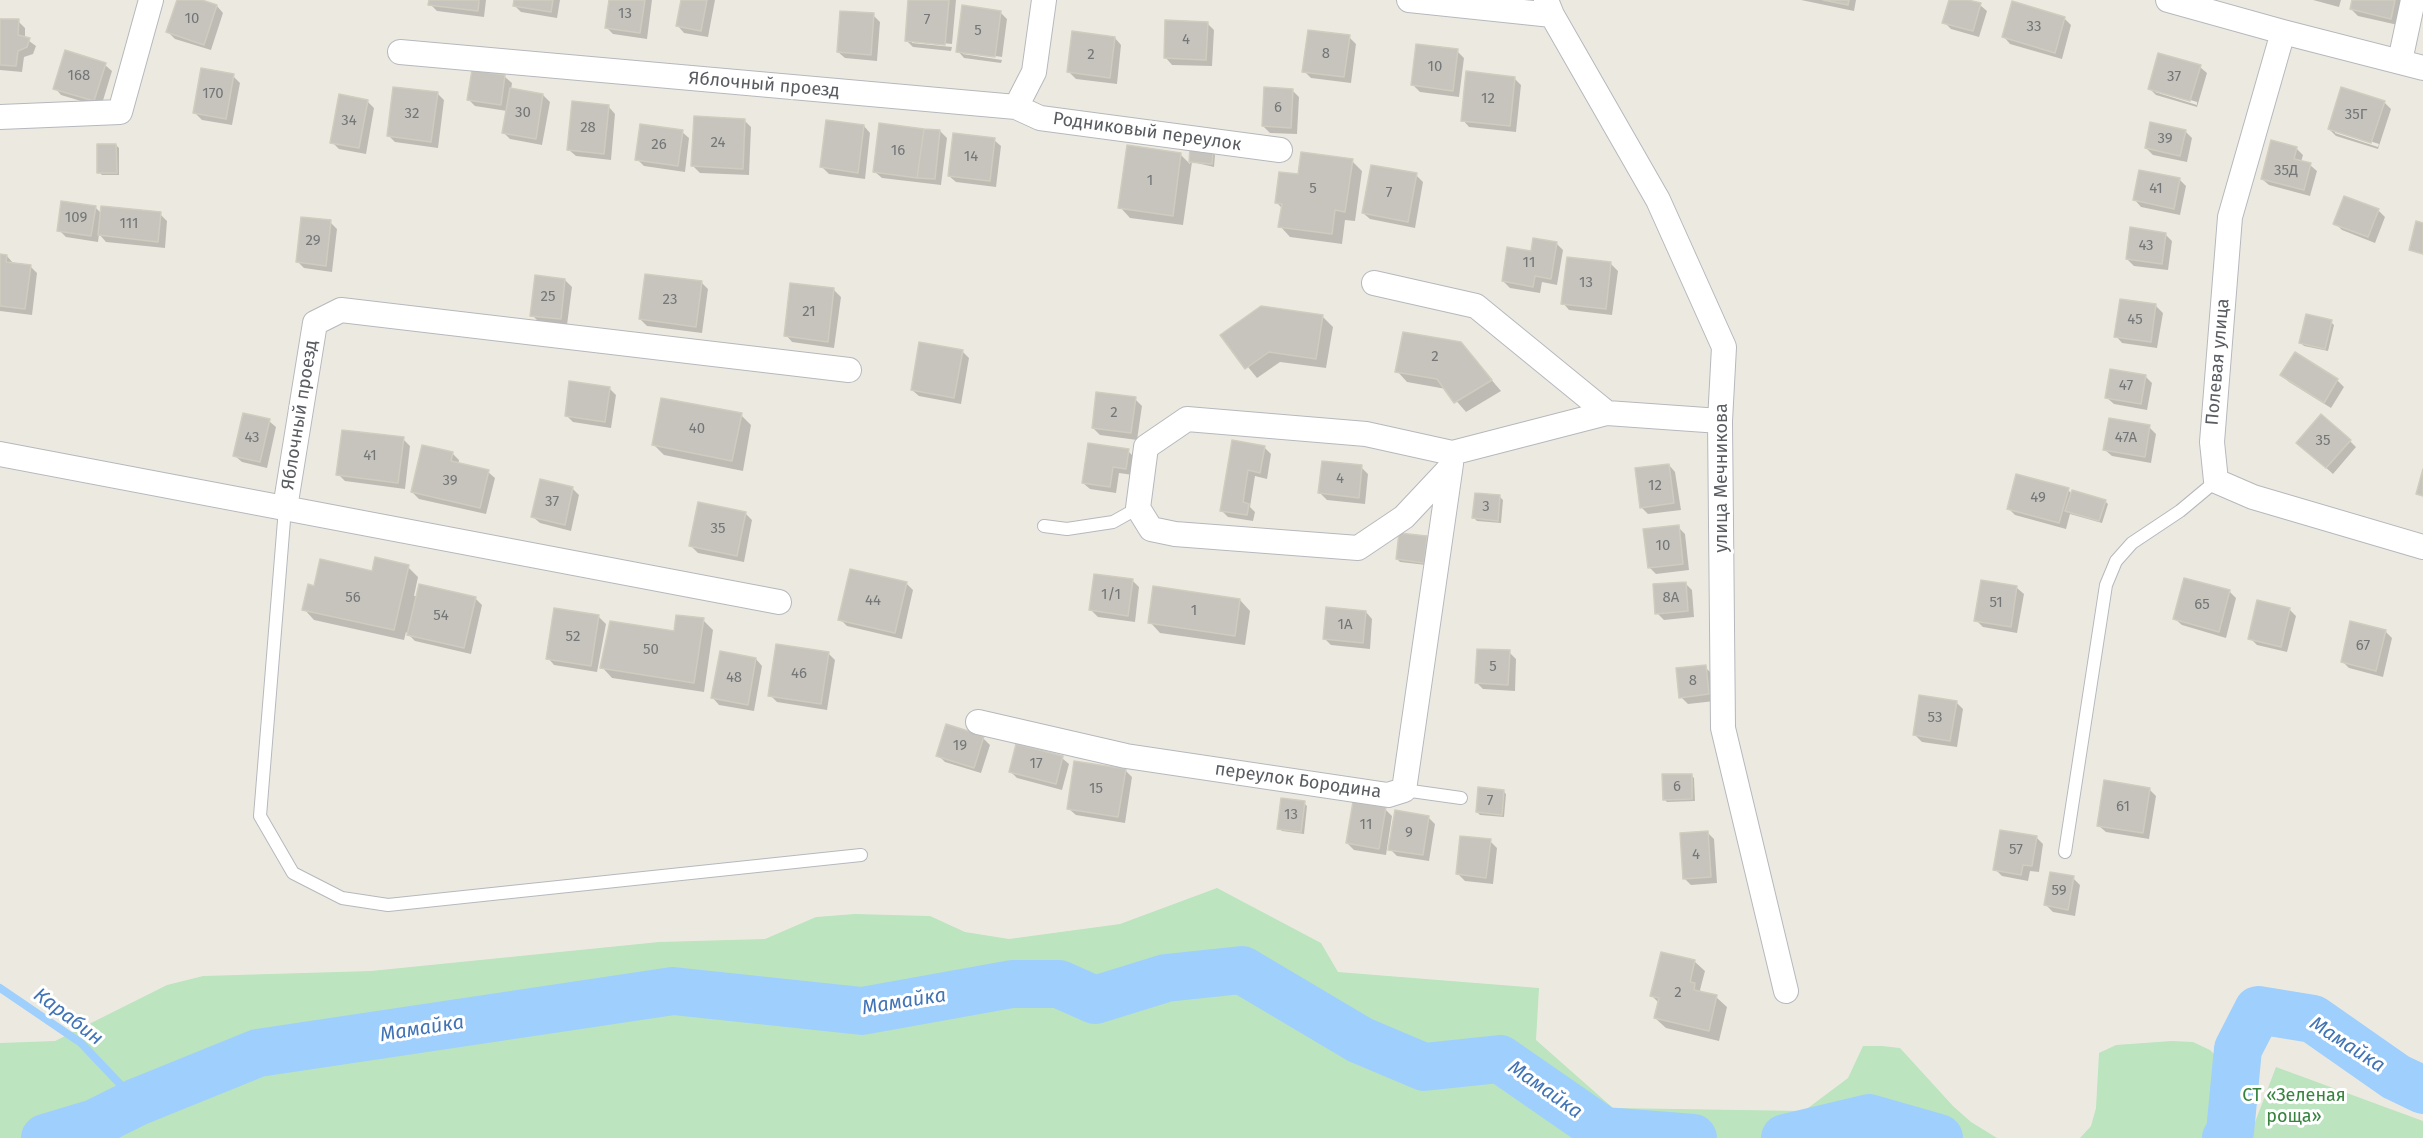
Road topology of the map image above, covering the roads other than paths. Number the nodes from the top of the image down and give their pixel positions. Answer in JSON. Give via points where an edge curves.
{"nodes":[{"id":1,"x":151,"y":0,"type":"edge"},
{"id":2,"x":1044,"y":0,"type":"edge"},
{"id":3,"x":1409,"y":0,"type":"edge"},
{"id":4,"x":2168,"y":0,"type":"edge"},
{"id":5,"x":2413,"y":0,"type":"edge"},
{"id":6,"x":1549,"y":8,"type":"edge"},
{"id":7,"x":2283,"y":32,"type":"junction"},
{"id":8,"x":400,"y":52,"type":"dead end"},
{"id":9,"x":2412,"y":64,"type":"edge"},
{"id":10,"x":1016,"y":107,"type":"junction"},
{"id":11,"x":0,"y":117,"type":"edge"},
{"id":12,"x":1280,"y":150,"type":"dead end"},
{"id":13,"x":1374,"y":283,"type":"dead end"},
{"id":14,"x":849,"y":370,"type":"dead end"},
{"id":15,"x":1607,"y":413,"type":"junction"},
{"id":16,"x":1720,"y":422,"type":"junction"},
{"id":17,"x":0,"y":454,"type":"edge"},
{"id":18,"x":1451,"y":460,"type":"junction"},
{"id":19,"x":2216,"y":481,"type":"junction"},
{"id":20,"x":285,"y":508,"type":"junction"},
{"id":21,"x":1138,"y":508,"type":"junction"},
{"id":22,"x":1044,"y":526,"type":"dead end"},
{"id":23,"x":2423,"y":547,"type":"edge"},
{"id":24,"x":779,"y":602,"type":"dead end"},
{"id":25,"x":978,"y":722,"type":"dead end"},
{"id":26,"x":1404,"y":790,"type":"junction"},
{"id":27,"x":1461,"y":798,"type":"dead end"},
{"id":28,"x":2065,"y":852,"type":"dead end"},
{"id":29,"x":861,"y":855,"type":"dead end"},
{"id":30,"x":1786,"y":992,"type":"dead end"}],
"edges":[{"from":1,"to":11,"type":"street","via":[[120,112]]},
{"from":2,"to":10,"type":"street","via":[[1034,72]]},
{"from":3,"to":6,"type":"street"},
{"from":4,"to":7,"type":"street"},
{"from":5,"to":9,"type":"street"},
{"from":6,"to":16,"type":"street","name":"улица Мечникова","via":[[1659,200],[1724,347]]},
{"from":7,"to":9,"type":"street"},
{"from":7,"to":19,"type":"street","name":"Полевая улица","via":[[2230,217],[2212,442]]},
{"from":8,"to":10,"type":"street","name":"Яблочный проезд"},
{"from":10,"to":12,"type":"street","name":"Родниковый переулок","via":[[1040,118]]},
{"from":13,"to":15,"type":"street","via":[[1476,306]]},
{"from":14,"to":20,"type":"street","name":"Яблочный проезд","via":[[341,310],[315,324]]},
{"from":15,"to":16,"type":"street"},
{"from":15,"to":18,"type":"street"},
{"from":16,"to":30,"type":"street","name":"улица Мечникова","via":[[1723,728]]},
{"from":17,"to":20,"type":"street","name":"Яблочный проезд"},
{"from":18,"to":21,"type":"street","via":[[1404,517],[1358,548],[1175,534],[1151,529]]},
{"from":18,"to":21,"type":"street","via":[[1366,434],[1187,419],[1146,447]]},
{"from":18,"to":26,"type":"street","name":"переулок Бородина"},
{"from":19,"to":23,"type":"street","via":[[2253,498]]},
{"from":19,"to":28,"type":"lane","via":[[2132,543],[2116,561],[2106,585]]},
{"from":20,"to":24,"type":"street","name":"Яблочный проезд"},
{"from":20,"to":29,"type":"lane","via":[[260,816],[294,873],[342,898],[388,906]]},
{"from":21,"to":22,"type":"lane","via":[[1113,522],[1067,528]]},
{"from":25,"to":26,"type":"street","name":"переулок Бородина","via":[[1126,756],[1388,795]]},
{"from":26,"to":27,"type":"lane"}]}
